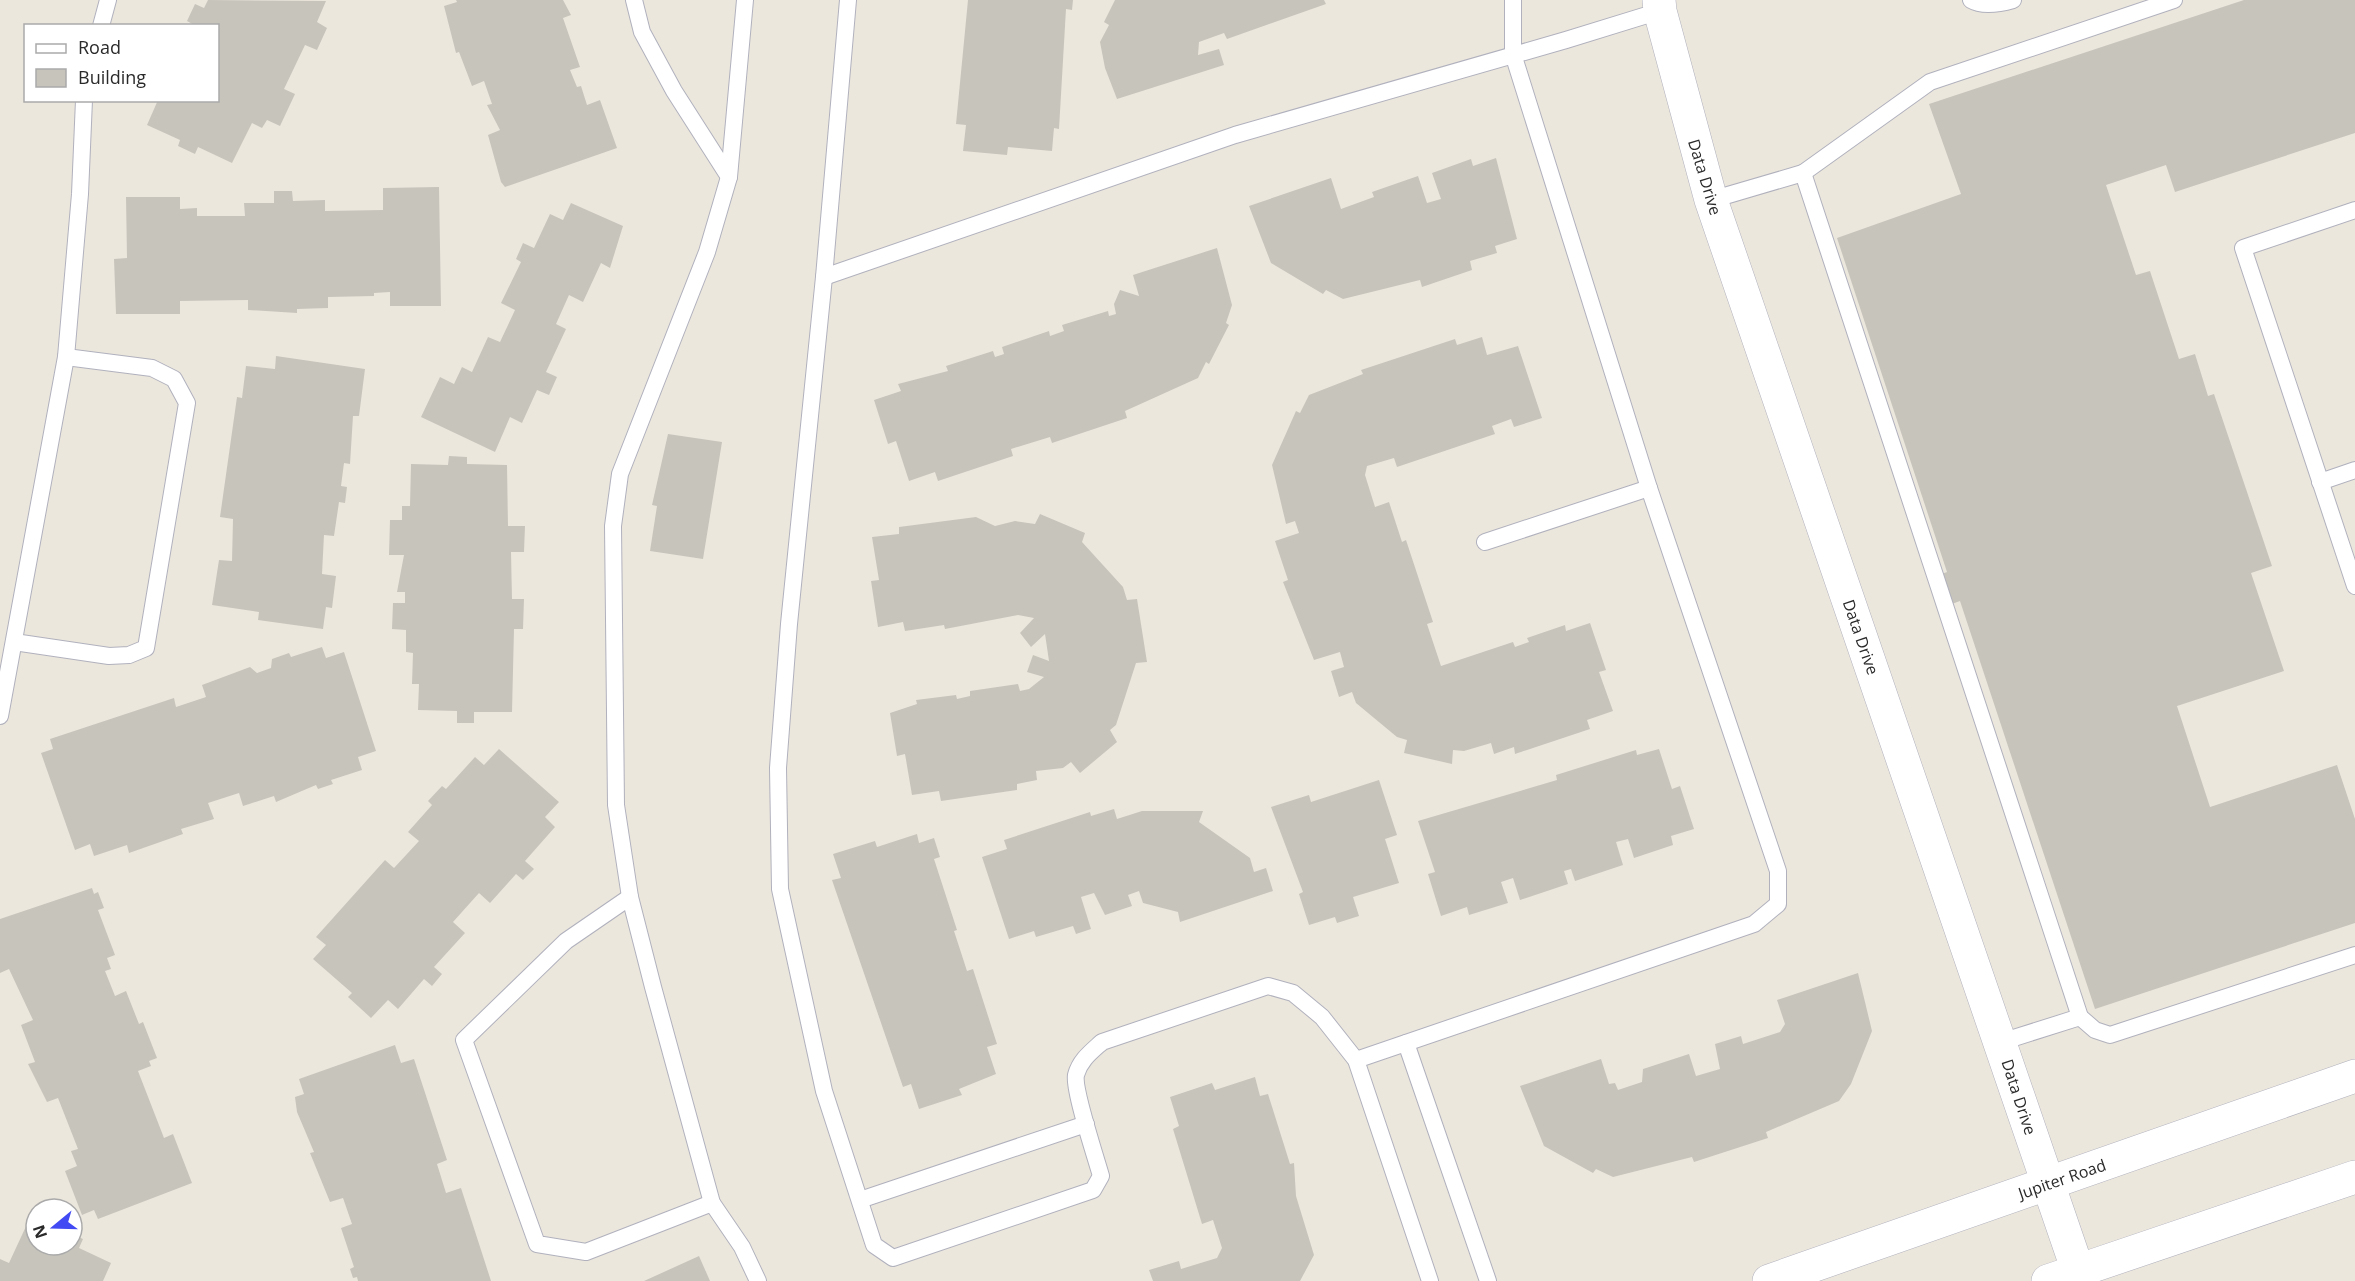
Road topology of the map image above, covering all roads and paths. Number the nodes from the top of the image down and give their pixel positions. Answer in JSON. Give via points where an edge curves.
{"nodes":[{"id":1,"x":108,"y":0,"type":"edge"},
{"id":2,"x":634,"y":0,"type":"edge"},
{"id":3,"x":745,"y":0,"type":"edge"},
{"id":4,"x":848,"y":0,"type":"edge"},
{"id":5,"x":1513,"y":0,"type":"edge"},
{"id":6,"x":1971,"y":0,"type":"edge"},
{"id":7,"x":2013,"y":0,"type":"edge"},
{"id":8,"x":2174,"y":0,"type":"edge"},
{"id":9,"x":1659,"y":6,"type":"edge"},
{"id":10,"x":102,"y":24,"type":"edge"},
{"id":11,"x":1513,"y":54,"type":"junction"},
{"id":12,"x":84,"y":102,"type":"edge"},
{"id":13,"x":1803,"y":173,"type":"junction"},
{"id":14,"x":729,"y":177,"type":"junction"},
{"id":15,"x":1711,"y":200,"type":"junction"},
{"id":16,"x":2355,"y":210,"type":"edge"},
{"id":17,"x":824,"y":277,"type":"junction"},
{"id":18,"x":66,"y":357,"type":"junction"},
{"id":19,"x":2355,"y":470,"type":"edge"},
{"id":20,"x":2320,"y":482,"type":"junction"},
{"id":21,"x":1649,"y":488,"type":"junction"},
{"id":22,"x":1485,"y":542,"type":"dead end"},
{"id":23,"x":2355,"y":586,"type":"edge"},
{"id":24,"x":14,"y":642,"type":"junction"},
{"id":25,"x":0,"y":716,"type":"edge"},
{"id":26,"x":630,"y":897,"type":"junction"},
{"id":27,"x":2355,"y":955,"type":"edge"},
{"id":28,"x":2080,"y":1017,"type":"junction"},
{"id":29,"x":2001,"y":1042,"type":"junction"},
{"id":30,"x":1406,"y":1043,"type":"junction"},
{"id":31,"x":1356,"y":1060,"type":"junction"},
{"id":32,"x":2355,"y":1076,"type":"edge"},
{"id":33,"x":1086,"y":1124,"type":"junction"},
{"id":34,"x":2355,"y":1177,"type":"edge"},
{"id":35,"x":2048,"y":1184,"type":"junction"},
{"id":36,"x":860,"y":1200,"type":"junction"},
{"id":37,"x":712,"y":1203,"type":"junction"},
{"id":38,"x":2063,"y":1276,"type":"edge"},
{"id":39,"x":758,"y":1281,"type":"edge"},
{"id":40,"x":1430,"y":1281,"type":"edge"},
{"id":41,"x":1488,"y":1281,"type":"edge"},
{"id":42,"x":1769,"y":1281,"type":"edge"}],
"edges":[{"from":1,"to":10,"type":"lane"},
{"from":2,"to":14,"type":"lane","via":[[647,42]]},
{"from":3,"to":14,"type":"lane"},
{"from":4,"to":17,"type":"lane"},
{"from":5,"to":11,"type":"lane"},
{"from":6,"to":7,"type":"lane","via":[[1999,5]]},
{"from":8,"to":13,"type":"lane","via":[[1930,82]]},
{"from":9,"to":11,"type":"lane","via":[[1566,40]]},
{"from":9,"to":15,"type":"street","name":"Data Drive"},
{"from":11,"to":17,"type":"lane","via":[[1234,135]]},
{"from":11,"to":21,"type":"lane"},
{"from":12,"to":18,"type":"lane"},
{"from":13,"to":15,"type":"lane"},
{"from":13,"to":28,"type":"lane"},
{"from":14,"to":26,"type":"lane","via":[[707,252],[620,474],[613,526],[616,805]]},
{"from":15,"to":29,"type":"street","name":"Data Drive"},
{"from":16,"to":20,"type":"lane","via":[[2242,248]]},
{"from":17,"to":36,"type":"lane","via":[[778,768],[780,889],[824,1090]]},
{"from":18,"to":24,"type":"lane"},
{"from":18,"to":24,"type":"lane","via":[[152,368],[174,379],[187,403],[146,648],[129,655],[109,656]]},
{"from":19,"to":20,"type":"lane"},
{"from":20,"to":23,"type":"lane"},
{"from":21,"to":22,"type":"lane"},
{"from":21,"to":30,"type":"lane","via":[[1778,872],[1778,904],[1754,924]]},
{"from":24,"to":25,"type":"lane"},
{"from":26,"to":37,"type":"lane"},
{"from":26,"to":37,"type":"lane","via":[[566,941],[464,1040],[537,1244],[586,1252]]},
{"from":27,"to":28,"type":"lane","via":[[2110,1035]]},
{"from":28,"to":29,"type":"lane"},
{"from":29,"to":35,"type":"street","name":"Data Drive"},
{"from":30,"to":31,"type":"lane"},
{"from":30,"to":41,"type":"lane"},
{"from":31,"to":33,"type":"lane","via":[[1322,1017],[1293,993],[1268,986],[1102,1042],[1084,1058],[1075,1077]]},
{"from":31,"to":40,"type":"lane"},
{"from":32,"to":35,"type":"street","name":"Jupiter Road"},
{"from":33,"to":36,"type":"lane"},
{"from":33,"to":36,"type":"lane","via":[[1101,1176],[1093,1190],[915,1251],[893,1258],[874,1245]]},
{"from":34,"to":38,"type":"street"},
{"from":35,"to":38,"type":"street","name":"Data Drive"},
{"from":35,"to":42,"type":"street","name":"Jupiter Road"},
{"from":37,"to":39,"type":"lane","via":[[742,1247]]}]}
